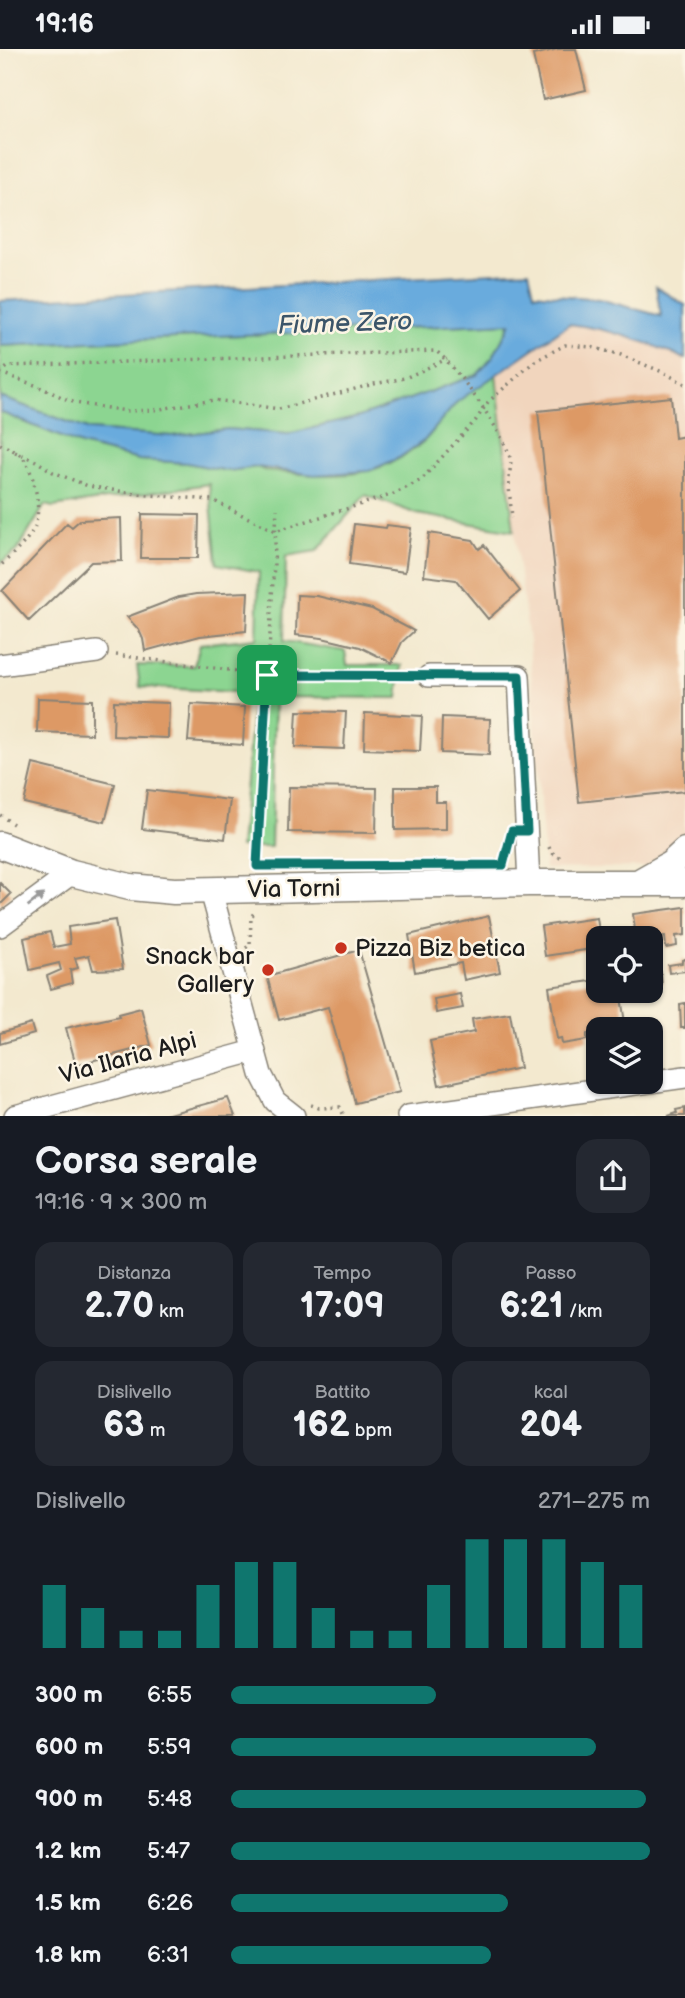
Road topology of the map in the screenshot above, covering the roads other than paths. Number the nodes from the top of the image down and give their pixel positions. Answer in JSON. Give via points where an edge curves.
{"nodes":[{"id":1,"x":97,"y":652,"type":"road end"},
{"id":2,"x":0,"y":665,"type":"edge"},
{"id":3,"x":429,"y":677,"type":"road end"},
{"id":4,"x":0,"y":845,"type":"edge"},
{"id":5,"x":685,"y":851,"type":"edge"},
{"id":6,"x":72,"y":873,"type":"junction"},
{"id":7,"x":529,"y":883,"type":"junction"},
{"id":8,"x":638,"y":883,"type":"junction"},
{"id":9,"x":685,"y":883,"type":"edge"},
{"id":10,"x":211,"y":891,"type":"junction"},
{"id":11,"x":0,"y":926,"type":"edge"},
{"id":12,"x":254,"y":1051,"type":"junction"},
{"id":13,"x":685,"y":1077,"type":"edge"},
{"id":14,"x":508,"y":1109,"type":"edge"},
{"id":15,"x":300,"y":1110,"type":"edge"},
{"id":16,"x":15,"y":1116,"type":"edge"},
{"id":17,"x":408,"y":1116,"type":"edge"}],
"edges":[{"from":1,"to":2,"type":"street"},
{"from":3,"to":7,"type":"street","via":[[519,676]]},
{"from":4,"to":6,"type":"main road","name":"Via Torni"},
{"from":5,"to":8,"type":"main road","name":"Via Torni"},
{"from":6,"to":10,"type":"main road","name":"Via Torni","via":[[130,887]]},
{"from":11,"to":6,"type":"street","one_way":true},
{"from":7,"to":8,"type":"main road","name":"Via Torni"},
{"from":7,"to":10,"type":"main road","name":"Via Torni"},
{"from":8,"to":9,"type":"main road","name":"Via Torni"},
{"from":10,"to":12,"type":"street"},
{"from":12,"to":15,"type":"street","via":[[275,1101]]},
{"from":12,"to":16,"type":"street","name":"Via Ilaria Alpi"},
{"from":13,"to":14,"type":"street"},
{"from":14,"to":17,"type":"street"}]}
